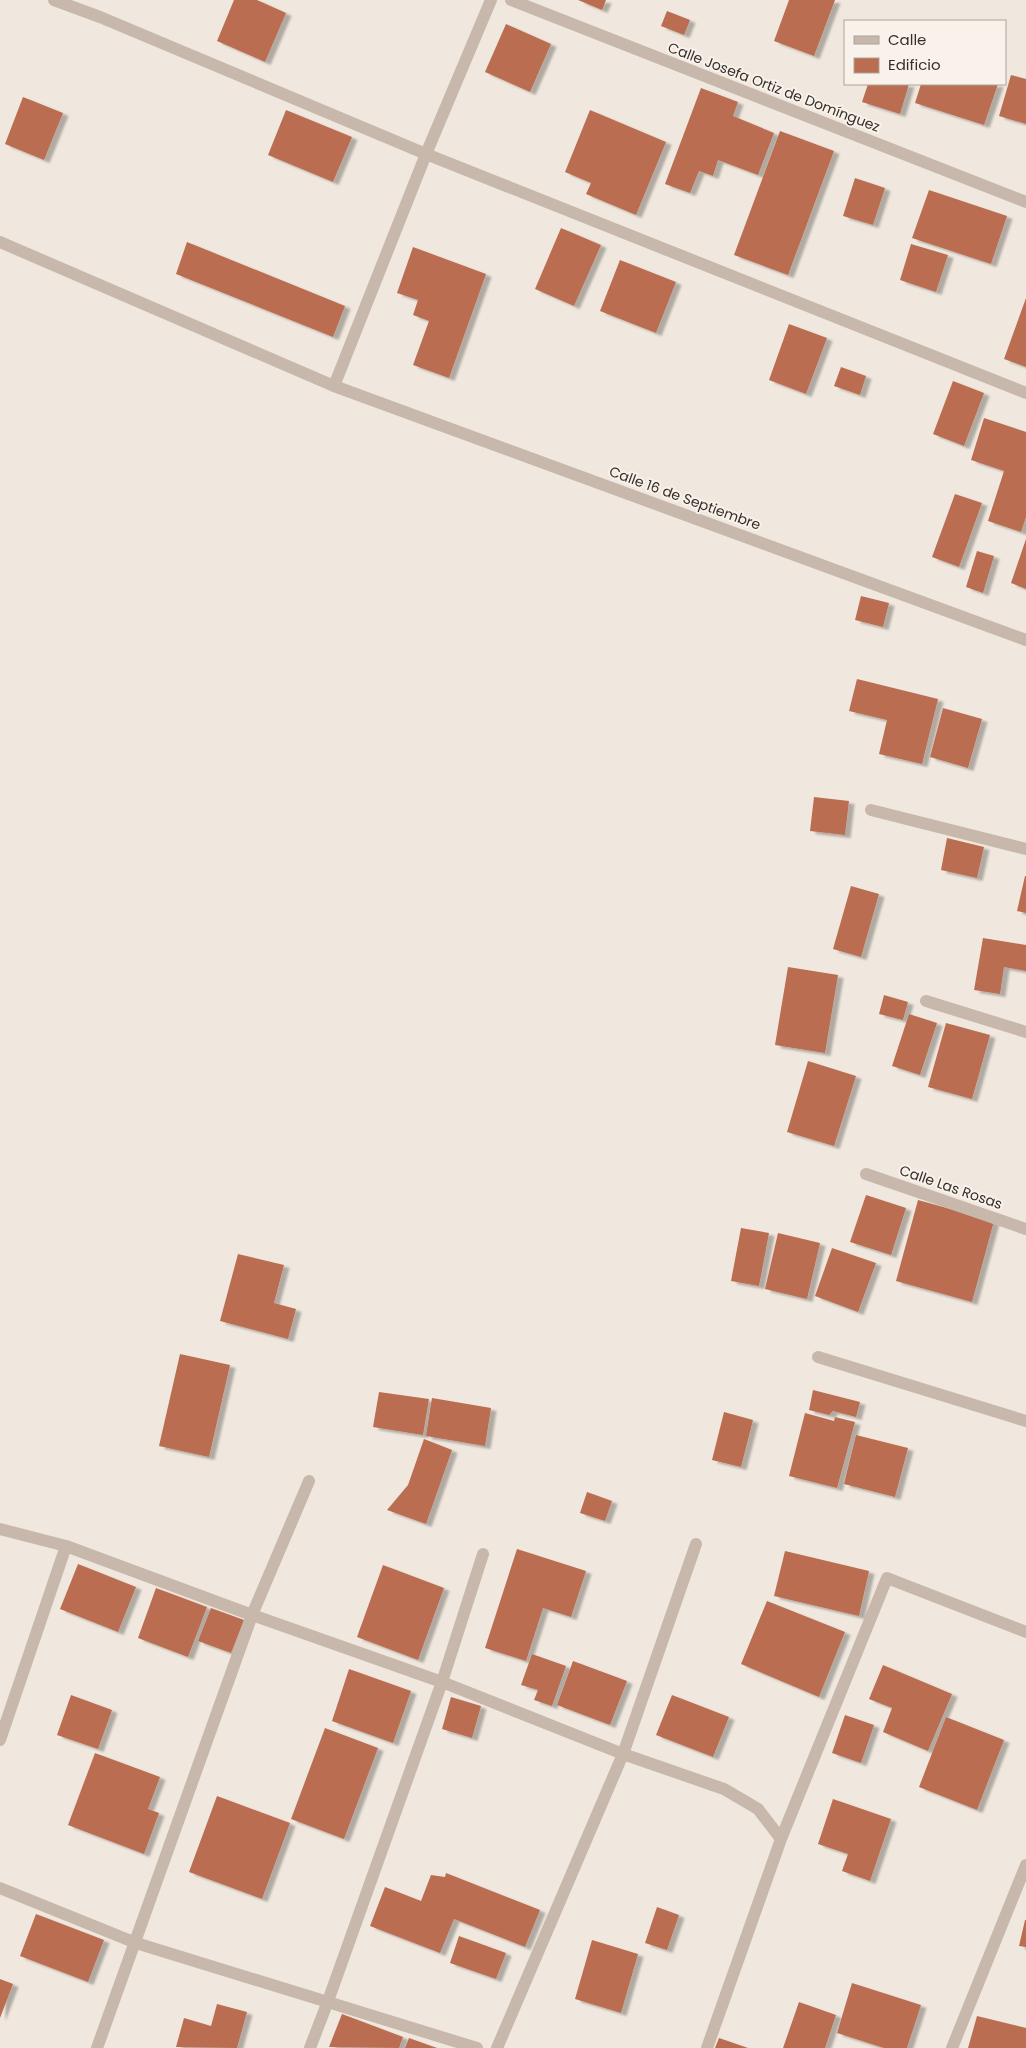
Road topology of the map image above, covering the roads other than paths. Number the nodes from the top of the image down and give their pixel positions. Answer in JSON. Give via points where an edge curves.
{"nodes":[{"id":1,"x":54,"y":0,"type":"edge"},
{"id":2,"x":491,"y":0,"type":"edge"},
{"id":3,"x":511,"y":0,"type":"edge"},
{"id":4,"x":426,"y":154,"type":"junction"},
{"id":5,"x":1026,"y":202,"type":"edge"},
{"id":6,"x":0,"y":242,"type":"edge"},
{"id":7,"x":334,"y":386,"type":"junction"},
{"id":8,"x":1026,"y":393,"type":"edge"},
{"id":9,"x":1026,"y":640,"type":"edge"},
{"id":10,"x":871,"y":810,"type":"dead end"},
{"id":11,"x":1026,"y":850,"type":"edge"},
{"id":12,"x":926,"y":1001,"type":"dead end"},
{"id":13,"x":1026,"y":1032,"type":"edge"},
{"id":14,"x":866,"y":1174,"type":"dead end"},
{"id":15,"x":1026,"y":1229,"type":"edge"},
{"id":16,"x":818,"y":1357,"type":"dead end"},
{"id":17,"x":1026,"y":1421,"type":"edge"},
{"id":18,"x":308,"y":1481,"type":"dead end"},
{"id":19,"x":0,"y":1529,"type":"edge"},
{"id":20,"x":696,"y":1544,"type":"dead end"},
{"id":21,"x":66,"y":1546,"type":"junction"},
{"id":22,"x":483,"y":1554,"type":"dead end"},
{"id":23,"x":252,"y":1615,"type":"junction"},
{"id":24,"x":1026,"y":1632,"type":"edge"},
{"id":25,"x":442,"y":1682,"type":"junction"},
{"id":26,"x":0,"y":1740,"type":"edge"},
{"id":27,"x":624,"y":1754,"type":"junction"},
{"id":28,"x":781,"y":1838,"type":"junction"},
{"id":29,"x":1026,"y":1865,"type":"edge"},
{"id":30,"x":0,"y":1888,"type":"edge"},
{"id":31,"x":136,"y":1943,"type":"junction"},
{"id":32,"x":328,"y":2001,"type":"junction"},
{"id":33,"x":97,"y":2048,"type":"edge"},
{"id":34,"x":310,"y":2048,"type":"edge"},
{"id":35,"x":477,"y":2048,"type":"edge"},
{"id":36,"x":497,"y":2048,"type":"edge"},
{"id":37,"x":707,"y":2048,"type":"edge"},
{"id":38,"x":952,"y":2048,"type":"edge"}],
"edges":[{"from":1,"to":4,"type":"street"},
{"from":2,"to":4,"type":"street"},
{"from":3,"to":5,"type":"street","name":"Calle Josefa Ortiz de Domínguez"},
{"from":4,"to":7,"type":"street"},
{"from":4,"to":8,"type":"street"},
{"from":6,"to":7,"type":"street","name":"Calle 16 de Septiembre"},
{"from":7,"to":9,"type":"street","name":"Calle 16 de Septiembre"},
{"from":10,"to":11,"type":"street"},
{"from":12,"to":13,"type":"street"},
{"from":14,"to":15,"type":"street","name":"Calle Las Rosas"},
{"from":16,"to":17,"type":"street"},
{"from":18,"to":23,"type":"street"},
{"from":19,"to":21,"type":"street"},
{"from":20,"to":27,"type":"street"},
{"from":21,"to":23,"type":"street"},
{"from":21,"to":26,"type":"street"},
{"from":22,"to":25,"type":"street"},
{"from":23,"to":25,"type":"street"},
{"from":23,"to":31,"type":"street"},
{"from":24,"to":28,"type":"street","via":[[887,1578]]},
{"from":25,"to":27,"type":"street"},
{"from":25,"to":32,"type":"street"},
{"from":27,"to":28,"type":"street","via":[[724,1789],[758,1809]]},
{"from":27,"to":36,"type":"street"},
{"from":28,"to":37,"type":"street"},
{"from":29,"to":38,"type":"street"},
{"from":30,"to":31,"type":"street"},
{"from":31,"to":32,"type":"street"},
{"from":31,"to":33,"type":"street"},
{"from":32,"to":34,"type":"street"},
{"from":32,"to":35,"type":"street"}]}
